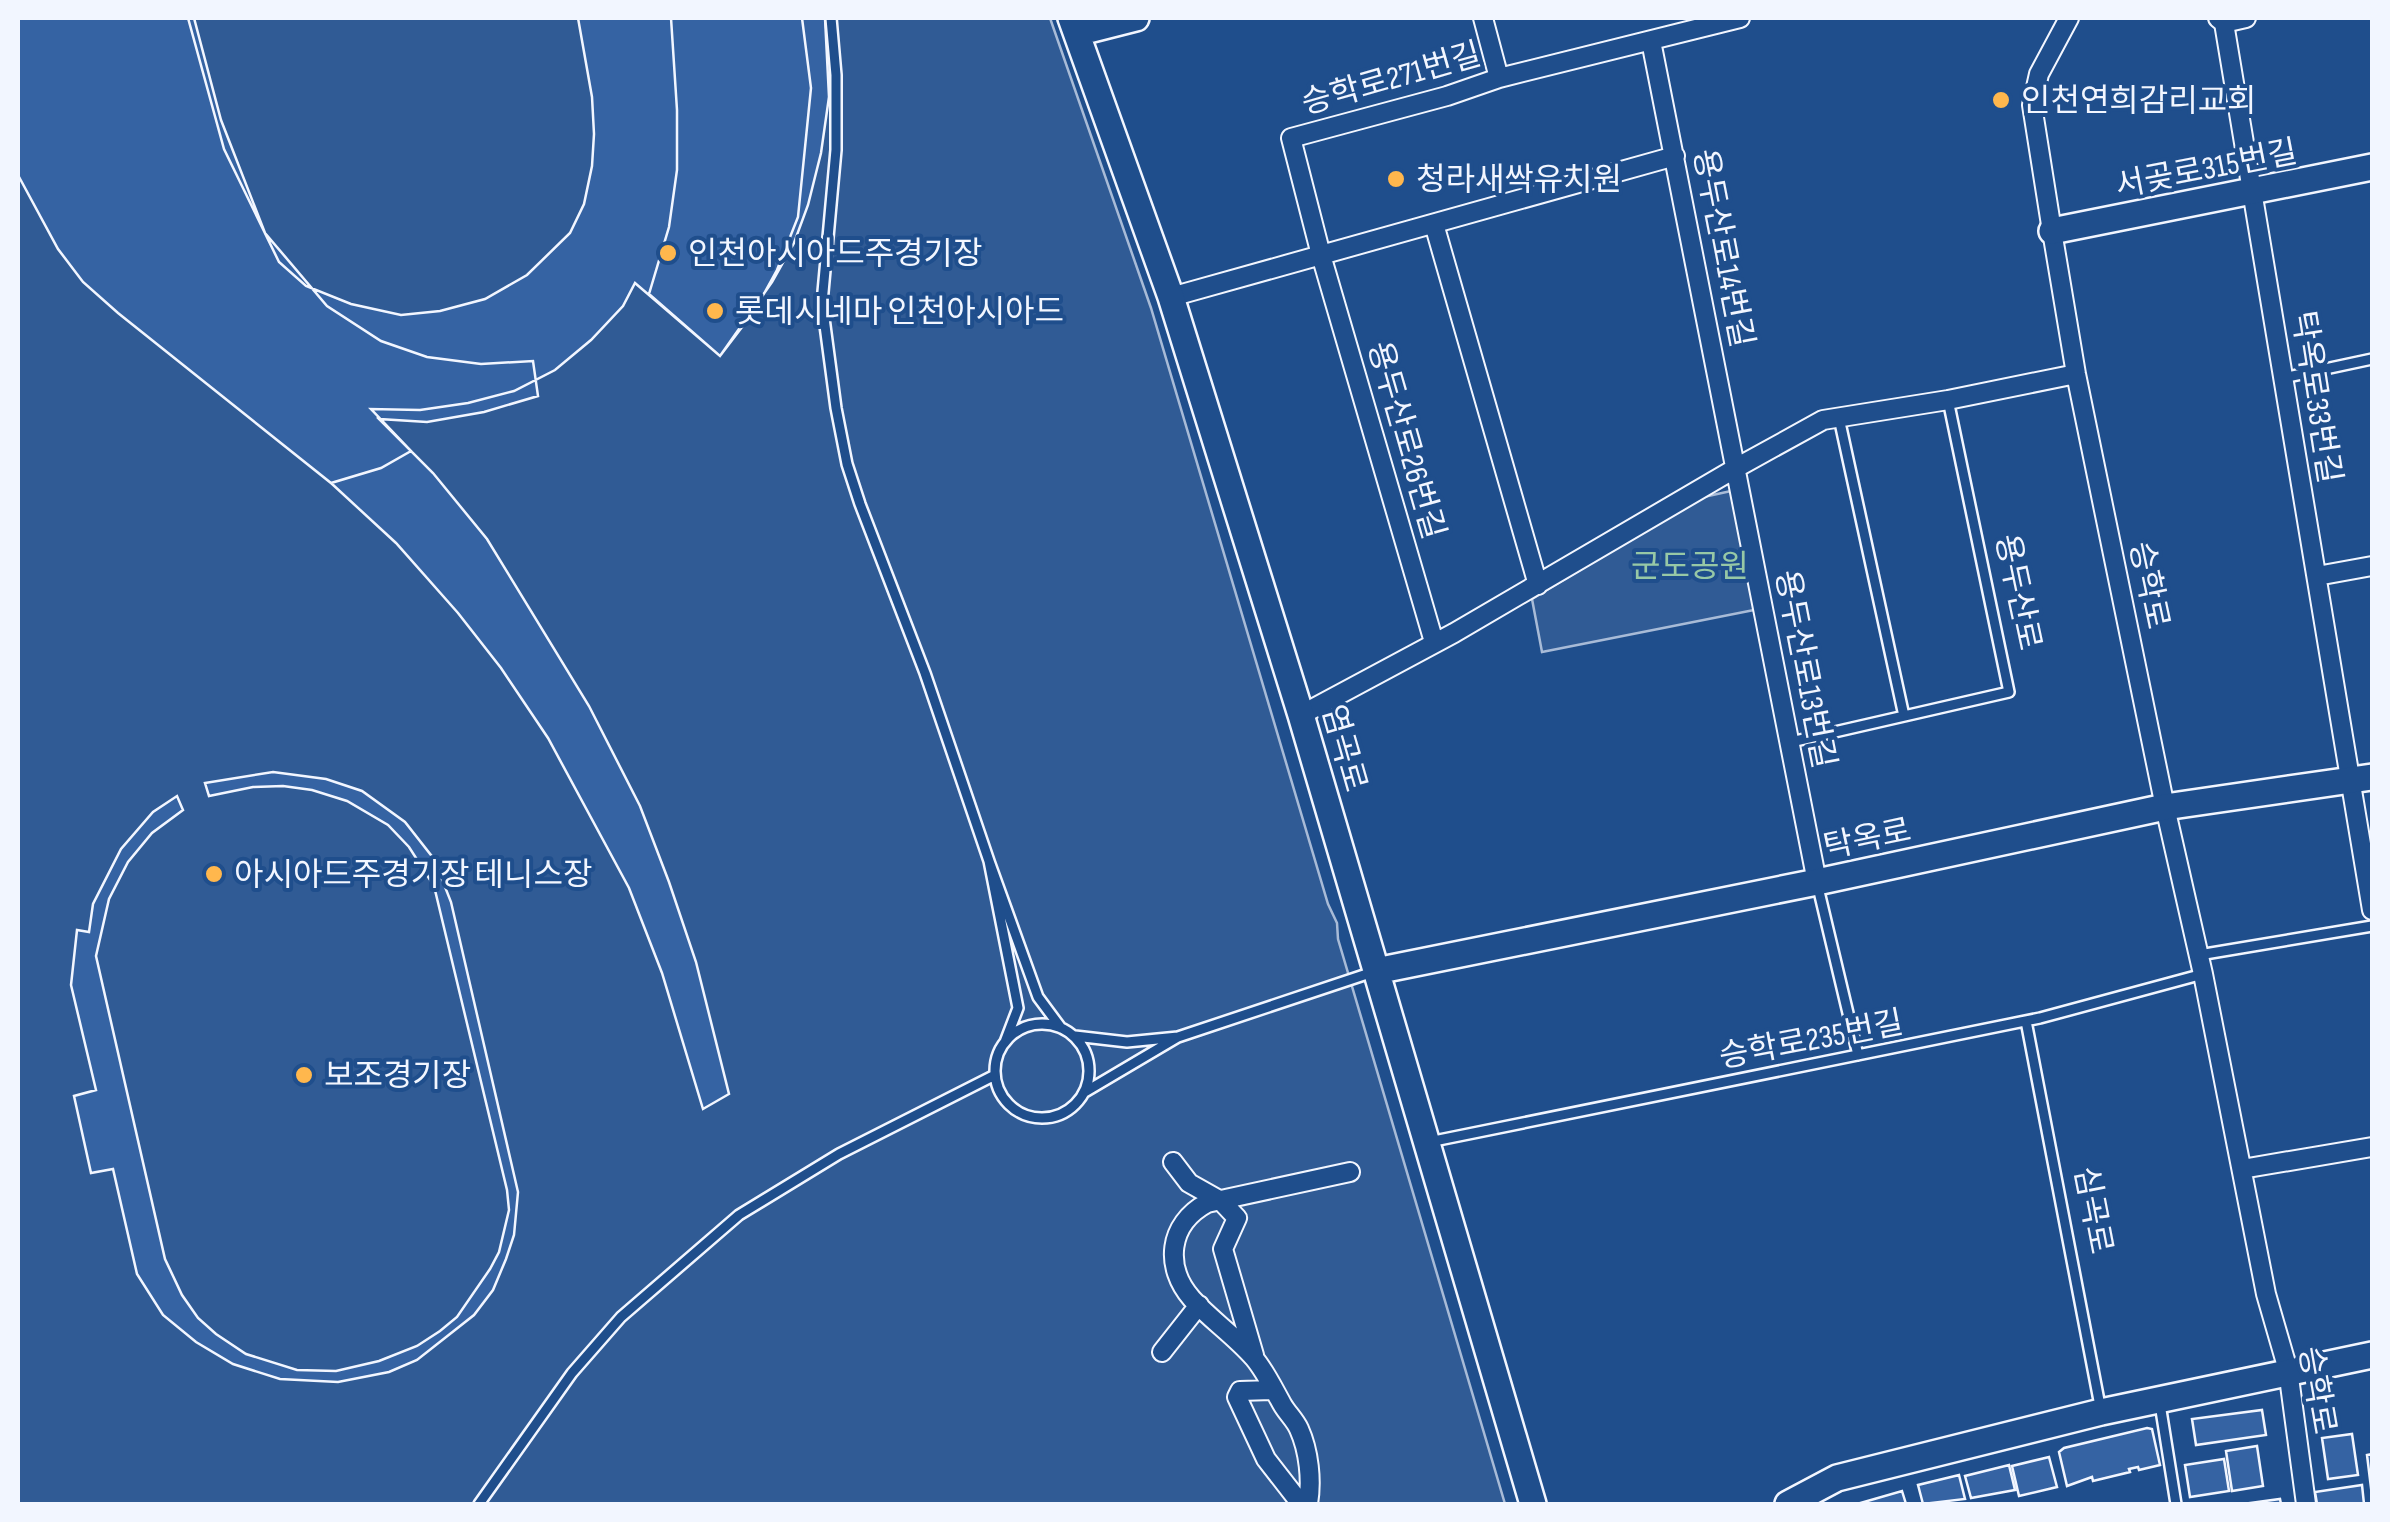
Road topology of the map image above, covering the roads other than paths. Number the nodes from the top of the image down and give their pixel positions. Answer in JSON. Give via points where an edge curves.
{"nodes":[{"id":1,"x":831,"y":18,"type":"edge"},
{"id":2,"x":1136,"y":18,"type":"edge"},
{"id":3,"x":1483,"y":18,"type":"edge"},
{"id":4,"x":1740,"y":18,"type":"edge"},
{"id":5,"x":2069,"y":18,"type":"edge"},
{"id":6,"x":2246,"y":18,"type":"edge"},
{"id":7,"x":2221,"y":20,"type":"edge"},
{"id":8,"x":1074,"y":25,"type":"edge"},
{"id":9,"x":1651,"y":41,"type":"junction"},
{"id":10,"x":1499,"y":78,"type":"junction"},
{"id":11,"x":1291,"y":138,"type":"joint"},
{"id":12,"x":1676,"y":156,"type":"junction"},
{"id":13,"x":2372,"y":167,"type":"edge"},
{"id":14,"x":2253,"y":192,"type":"junction"},
{"id":15,"x":1434,"y":224,"type":"junction"},
{"id":16,"x":2052,"y":231,"type":"junction"},
{"id":17,"x":1321,"y":255,"type":"junction"},
{"id":18,"x":1171,"y":297,"type":"junction"},
{"id":19,"x":2372,"y":359,"type":"edge"},
{"id":20,"x":2076,"y":374,"type":"junction"},
{"id":21,"x":2283,"y":378,"type":"junction"},
{"id":22,"x":1948,"y":400,"type":"junction"},
{"id":23,"x":1839,"y":418,"type":"junction"},
{"id":24,"x":1736,"y":468,"type":"junction"},
{"id":25,"x":2372,"y":566,"type":"edge"},
{"id":26,"x":2317,"y":576,"type":"junction"},
{"id":27,"x":1538,"y":584,"type":"junction"},
{"id":28,"x":1434,"y":642,"type":"junction"},
{"id":29,"x":1301,"y":715,"type":"junction"},
{"id":30,"x":1904,"y":716,"type":"junction"},
{"id":31,"x":1791,"y":742,"type":"junction"},
{"id":32,"x":2361,"y":779,"type":"edge"},
{"id":33,"x":2165,"y":806,"type":"junction"},
{"id":34,"x":989,"y":861,"type":"junction"},
{"id":35,"x":1817,"y":882,"type":"junction"},
{"id":36,"x":2372,"y":910,"type":"edge"},
{"id":37,"x":2372,"y":926,"type":"edge"},
{"id":38,"x":2199,"y":954,"type":"junction"},
{"id":39,"x":1376,"y":971,"type":"junction"},
{"id":40,"x":2203,"y":974,"type":"junction"},
{"id":41,"x":2026,"y":1021,"type":"junction"},
{"id":42,"x":1062,"y":1028,"type":"junction"},
{"id":43,"x":1074,"y":1036,"type":"junction"},
{"id":44,"x":1178,"y":1037,"type":"junction"},
{"id":45,"x":1004,"y":1042,"type":"junction"},
{"id":46,"x":1858,"y":1056,"type":"junction"},
{"id":47,"x":994,"y":1075,"type":"junction"},
{"id":48,"x":1085,"y":1092,"type":"junction"},
{"id":49,"x":1426,"y":1142,"type":"junction"},
{"id":50,"x":2372,"y":1147,"type":"edge"},
{"id":51,"x":1173,"y":1162,"type":"dead end"},
{"id":52,"x":2242,"y":1168,"type":"junction"},
{"id":53,"x":1350,"y":1172,"type":"dead end"},
{"id":54,"x":1221,"y":1202,"type":"junction"},
{"id":55,"x":1198,"y":1305,"type":"junction"},
{"id":56,"x":1162,"y":1352,"type":"dead end"},
{"id":57,"x":2372,"y":1354,"type":"edge"},
{"id":58,"x":1256,"y":1360,"type":"junction"},
{"id":59,"x":2288,"y":1370,"type":"junction"},
{"id":60,"x":1274,"y":1390,"type":"junction"},
{"id":61,"x":2159,"y":1399,"type":"junction"},
{"id":62,"x":2101,"y":1412,"type":"junction"},
{"id":63,"x":479,"y":1504,"type":"edge"},
{"id":64,"x":1305,"y":1504,"type":"edge"},
{"id":65,"x":1533,"y":1504,"type":"edge"},
{"id":66,"x":1788,"y":1504,"type":"edge"},
{"id":67,"x":2176,"y":1504,"type":"edge"},
{"id":68,"x":2306,"y":1504,"type":"edge"}],
"edges":[{"from":1,"to":34,"type":"lane","via":[[836,150],[822,302],[847,464]]},
{"from":2,"to":8,"type":"street"},
{"from":3,"to":10,"type":"street"},
{"from":4,"to":9,"type":"street","name":"승학로271번길"},
{"from":5,"to":16,"type":"street","name":"승학로","via":[[2039,74],[2032,105]]},
{"from":6,"to":7,"type":"street"},
{"from":7,"to":14,"type":"street","name":"탁옥로33번길"},
{"from":8,"to":18,"type":"street","name":"염곡로"},
{"from":9,"to":10,"type":"street","name":"승학로271번길"},
{"from":9,"to":12,"type":"street","name":"용두산로14번길"},
{"from":10,"to":11,"type":"street","name":"승학로271번길"},
{"from":11,"to":17,"type":"street","name":"용두산로26번길"},
{"from":12,"to":15,"type":"street"},
{"from":12,"to":24,"type":"street","name":"용두산로14번길"},
{"from":13,"to":14,"type":"street","name":"서곶로315번길"},
{"from":14,"to":16,"type":"street","name":"서곶로315번길"},
{"from":14,"to":21,"type":"street","name":"탁옥로33번길"},
{"from":15,"to":17,"type":"street"},
{"from":15,"to":27,"type":"street"},
{"from":16,"to":20,"type":"street","name":"승학로"},
{"from":17,"to":18,"type":"street"},
{"from":17,"to":28,"type":"street","name":"용두산로26번길"},
{"from":18,"to":29,"type":"street","name":"염곡로"},
{"from":19,"to":21,"type":"lane"},
{"from":20,"to":22,"type":"street"},
{"from":20,"to":33,"type":"street","name":"승학로"},
{"from":21,"to":26,"type":"street","name":"탁옥로33번길"},
{"from":22,"to":23,"type":"street"},
{"from":22,"to":30,"type":"lane","name":"용두산로","via":[[2009,692]]},
{"from":23,"to":24,"type":"street","via":[[1823,420]]},
{"from":23,"to":30,"type":"lane"},
{"from":24,"to":27,"type":"street"},
{"from":24,"to":31,"type":"street","name":"용두산로13번길"},
{"from":25,"to":26,"type":"street"},
{"from":26,"to":32,"type":"street","name":"탁옥로33번길"},
{"from":27,"to":28,"type":"street"},
{"from":28,"to":29,"type":"street"},
{"from":29,"to":39,"type":"street","name":"염곡로"},
{"from":30,"to":31,"type":"lane","name":"용두산로"},
{"from":31,"to":35,"type":"street","name":"용두산로13번길"},
{"from":32,"to":33,"type":"street","name":"탁옥로"},
{"from":32,"to":36,"type":"street","name":"탁옥로33번길"},
{"from":33,"to":35,"type":"street","name":"탁옥로"},
{"from":33,"to":38,"type":"street","name":"승학로"},
{"from":34,"to":42,"type":"lane","via":[[1038,997]]},
{"from":34,"to":45,"type":"lane","via":[[1018,1008]]},
{"from":35,"to":39,"type":"street","name":"탁옥로"},
{"from":35,"to":46,"type":"lane"},
{"from":37,"to":38,"type":"lane"},
{"from":38,"to":40,"type":"street","name":"승학로"},
{"from":39,"to":44,"type":"lane"},
{"from":39,"to":49,"type":"street","name":"염곡로"},
{"from":40,"to":41,"type":"lane","name":"승학로235번길"},
{"from":40,"to":52,"type":"street","name":"승학로"},
{"from":41,"to":46,"type":"lane","name":"승학로235번길"},
{"from":41,"to":62,"type":"lane","name":"심곡로"},
{"from":42,"to":43,"type":"lane"},
{"from":42,"to":45,"type":"lane","via":[[1032,1025]]},
{"from":43,"to":44,"type":"lane","via":[[1128,1042]]},
{"from":43,"to":48,"type":"lane","via":[[1089,1062]]},
{"from":44,"to":48,"type":"lane"},
{"from":45,"to":47,"type":"lane"},
{"from":46,"to":49,"type":"lane","name":"승학로235번길"},
{"from":47,"to":48,"type":"lane","via":[[1006,1103],[1034,1118],[1065,1113]]},
{"from":47,"to":63,"type":"lane","via":[[739,1215],[621,1317]]},
{"from":49,"to":65,"type":"street","name":"염곡로"},
{"from":50,"to":52,"type":"street"},
{"from":51,"to":54,"type":"street","via":[[1189,1183]]},
{"from":52,"to":59,"type":"street","name":"승학로"},
{"from":53,"to":54,"type":"street"},
{"from":54,"to":55,"type":"street","via":[[1196,1209],[1174,1240],[1175,1268]]},
{"from":54,"to":58,"type":"street","via":[[1238,1218],[1224,1249]]},
{"from":55,"to":56,"type":"street"},
{"from":55,"to":58,"type":"street"},
{"from":57,"to":59,"type":"street"},
{"from":58,"to":60,"type":"street"},
{"from":59,"to":61,"type":"street"},
{"from":59,"to":68,"type":"street","name":"승학로"},
{"from":60,"to":64,"type":"street","via":[[1298,1426],[1309,1467]]},
{"from":60,"to":64,"type":"street","via":[[1240,1391],[1237,1397],[1266,1459]]},
{"from":61,"to":62,"type":"street"},
{"from":61,"to":67,"type":"lane"},
{"from":62,"to":66,"type":"street","via":[[1837,1478]]}]}
